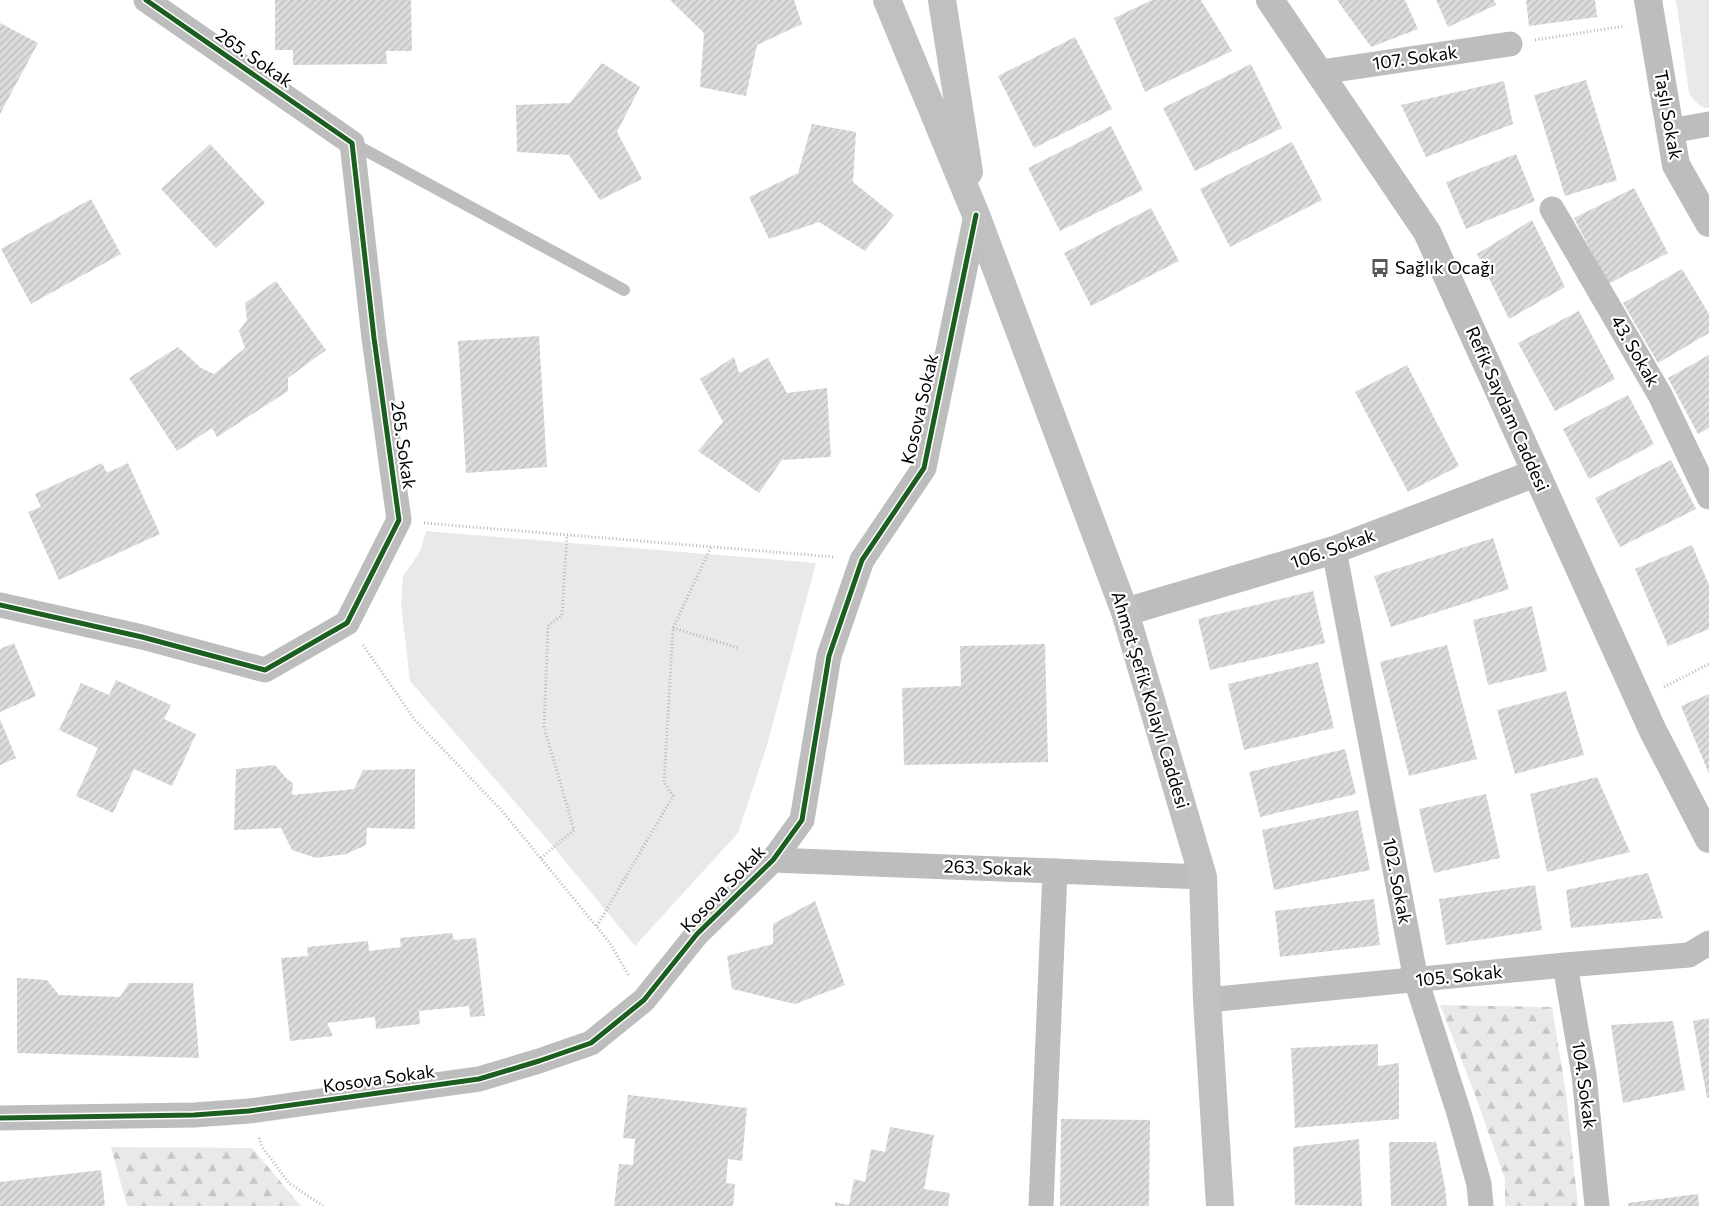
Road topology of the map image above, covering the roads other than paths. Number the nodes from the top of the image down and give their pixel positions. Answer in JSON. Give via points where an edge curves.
{"nodes":[{"id":1,"x":146,"y":0,"type":"edge"},
{"id":2,"x":887,"y":0,"type":"edge"},
{"id":3,"x":942,"y":0,"type":"edge"},
{"id":4,"x":1270,"y":0,"type":"edge"},
{"id":5,"x":1650,"y":11,"type":"edge"},
{"id":6,"x":1510,"y":44,"type":"road end"},
{"id":7,"x":1320,"y":72,"type":"junction"},
{"id":8,"x":1709,"y":124,"type":"edge"},
{"id":9,"x":1670,"y":131,"type":"junction"},
{"id":10,"x":352,"y":143,"type":"junction"},
{"id":11,"x":1552,"y":209,"type":"dead end"},
{"id":12,"x":976,"y":215,"type":"junction"},
{"id":13,"x":1709,"y":223,"type":"edge"},
{"id":14,"x":624,"y":290,"type":"dead end"},
{"id":15,"x":1536,"y":472,"type":"junction"},
{"id":16,"x":1709,"y":497,"type":"edge"},
{"id":17,"x":1334,"y":550,"type":"junction"},
{"id":18,"x":0,"y":605,"type":"edge"},
{"id":19,"x":1126,"y":612,"type":"junction"},
{"id":20,"x":1709,"y":839,"type":"edge"},
{"id":21,"x":773,"y":860,"type":"junction"},
{"id":22,"x":1055,"y":871,"type":"junction"},
{"id":23,"x":1203,"y":877,"type":"junction"},
{"id":24,"x":1709,"y":944,"type":"edge"},
{"id":25,"x":1565,"y":964,"type":"junction"},
{"id":26,"x":1416,"y":980,"type":"junction"},
{"id":27,"x":1207,"y":1000,"type":"junction"},
{"id":28,"x":0,"y":1118,"type":"edge"},
{"id":29,"x":1040,"y":1206,"type":"edge"},
{"id":30,"x":1220,"y":1206,"type":"edge"},
{"id":31,"x":1481,"y":1206,"type":"edge"},
{"id":32,"x":1597,"y":1206,"type":"edge"}],
"edges":[{"from":1,"to":10,"type":"street","name":"265. Sokak"},
{"from":2,"to":12,"type":"main road"},
{"from":3,"to":12,"type":"main road"},
{"from":4,"to":7,"type":"street","name":"Refik Saydam Caddesi"},
{"from":5,"to":9,"type":"street","name":"Taşlı Sokak"},
{"from":6,"to":7,"type":"street","name":"107. Sokak"},
{"from":7,"to":15,"type":"street","name":"Refik Saydam Caddesi","via":[[1427,232]]},
{"from":8,"to":9,"type":"street"},
{"from":9,"to":13,"type":"street","name":"Taşlı Sokak","via":[[1676,165]]},
{"from":10,"to":14,"type":"lane"},
{"from":10,"to":18,"type":"street","name":"265. Sokak","via":[[399,520],[348,623],[266,670],[142,637]]},
{"from":11,"to":16,"type":"street","name":"43. Sokak","via":[[1660,395]]},
{"from":12,"to":19,"type":"main road","name":"Ahmet Şefik Kolaylı Caddesi"},
{"from":12,"to":21,"type":"street","name":"Kosova Sokak","via":[[924,468],[862,560],[829,656],[802,820]]},
{"from":15,"to":17,"type":"street","name":"106. Sokak"},
{"from":15,"to":20,"type":"street","name":"Refik Saydam Caddesi","via":[[1653,731]]},
{"from":17,"to":19,"type":"street","name":"106. Sokak"},
{"from":17,"to":26,"type":"street","name":"102. Sokak"},
{"from":19,"to":23,"type":"main road","name":"Ahmet Şefik Kolaylı Caddesi"},
{"from":21,"to":22,"type":"street","name":"263. Sokak"},
{"from":21,"to":28,"type":"street","name":"Kosova Sokak","via":[[697,934],[644,1000],[591,1043],[539,1061],[479,1079],[249,1111]]},
{"from":22,"to":23,"type":"street","name":"263. Sokak"},
{"from":22,"to":29,"type":"street"},
{"from":23,"to":27,"type":"main road","name":"Ahmet Şefik Kolaylı Caddesi"},
{"from":24,"to":25,"type":"street","name":"105. Sokak","via":[[1690,955]]},
{"from":25,"to":26,"type":"street","name":"105. Sokak"},
{"from":25,"to":32,"type":"street","name":"104. Sokak","via":[[1584,1075]]},
{"from":26,"to":27,"type":"street","name":"105. Sokak"},
{"from":26,"to":31,"type":"street","name":"102. Sokak","via":[[1480,1184]]},
{"from":27,"to":30,"type":"main road","name":"Ahmet Şefik Kolaylı Caddesi"}]}
